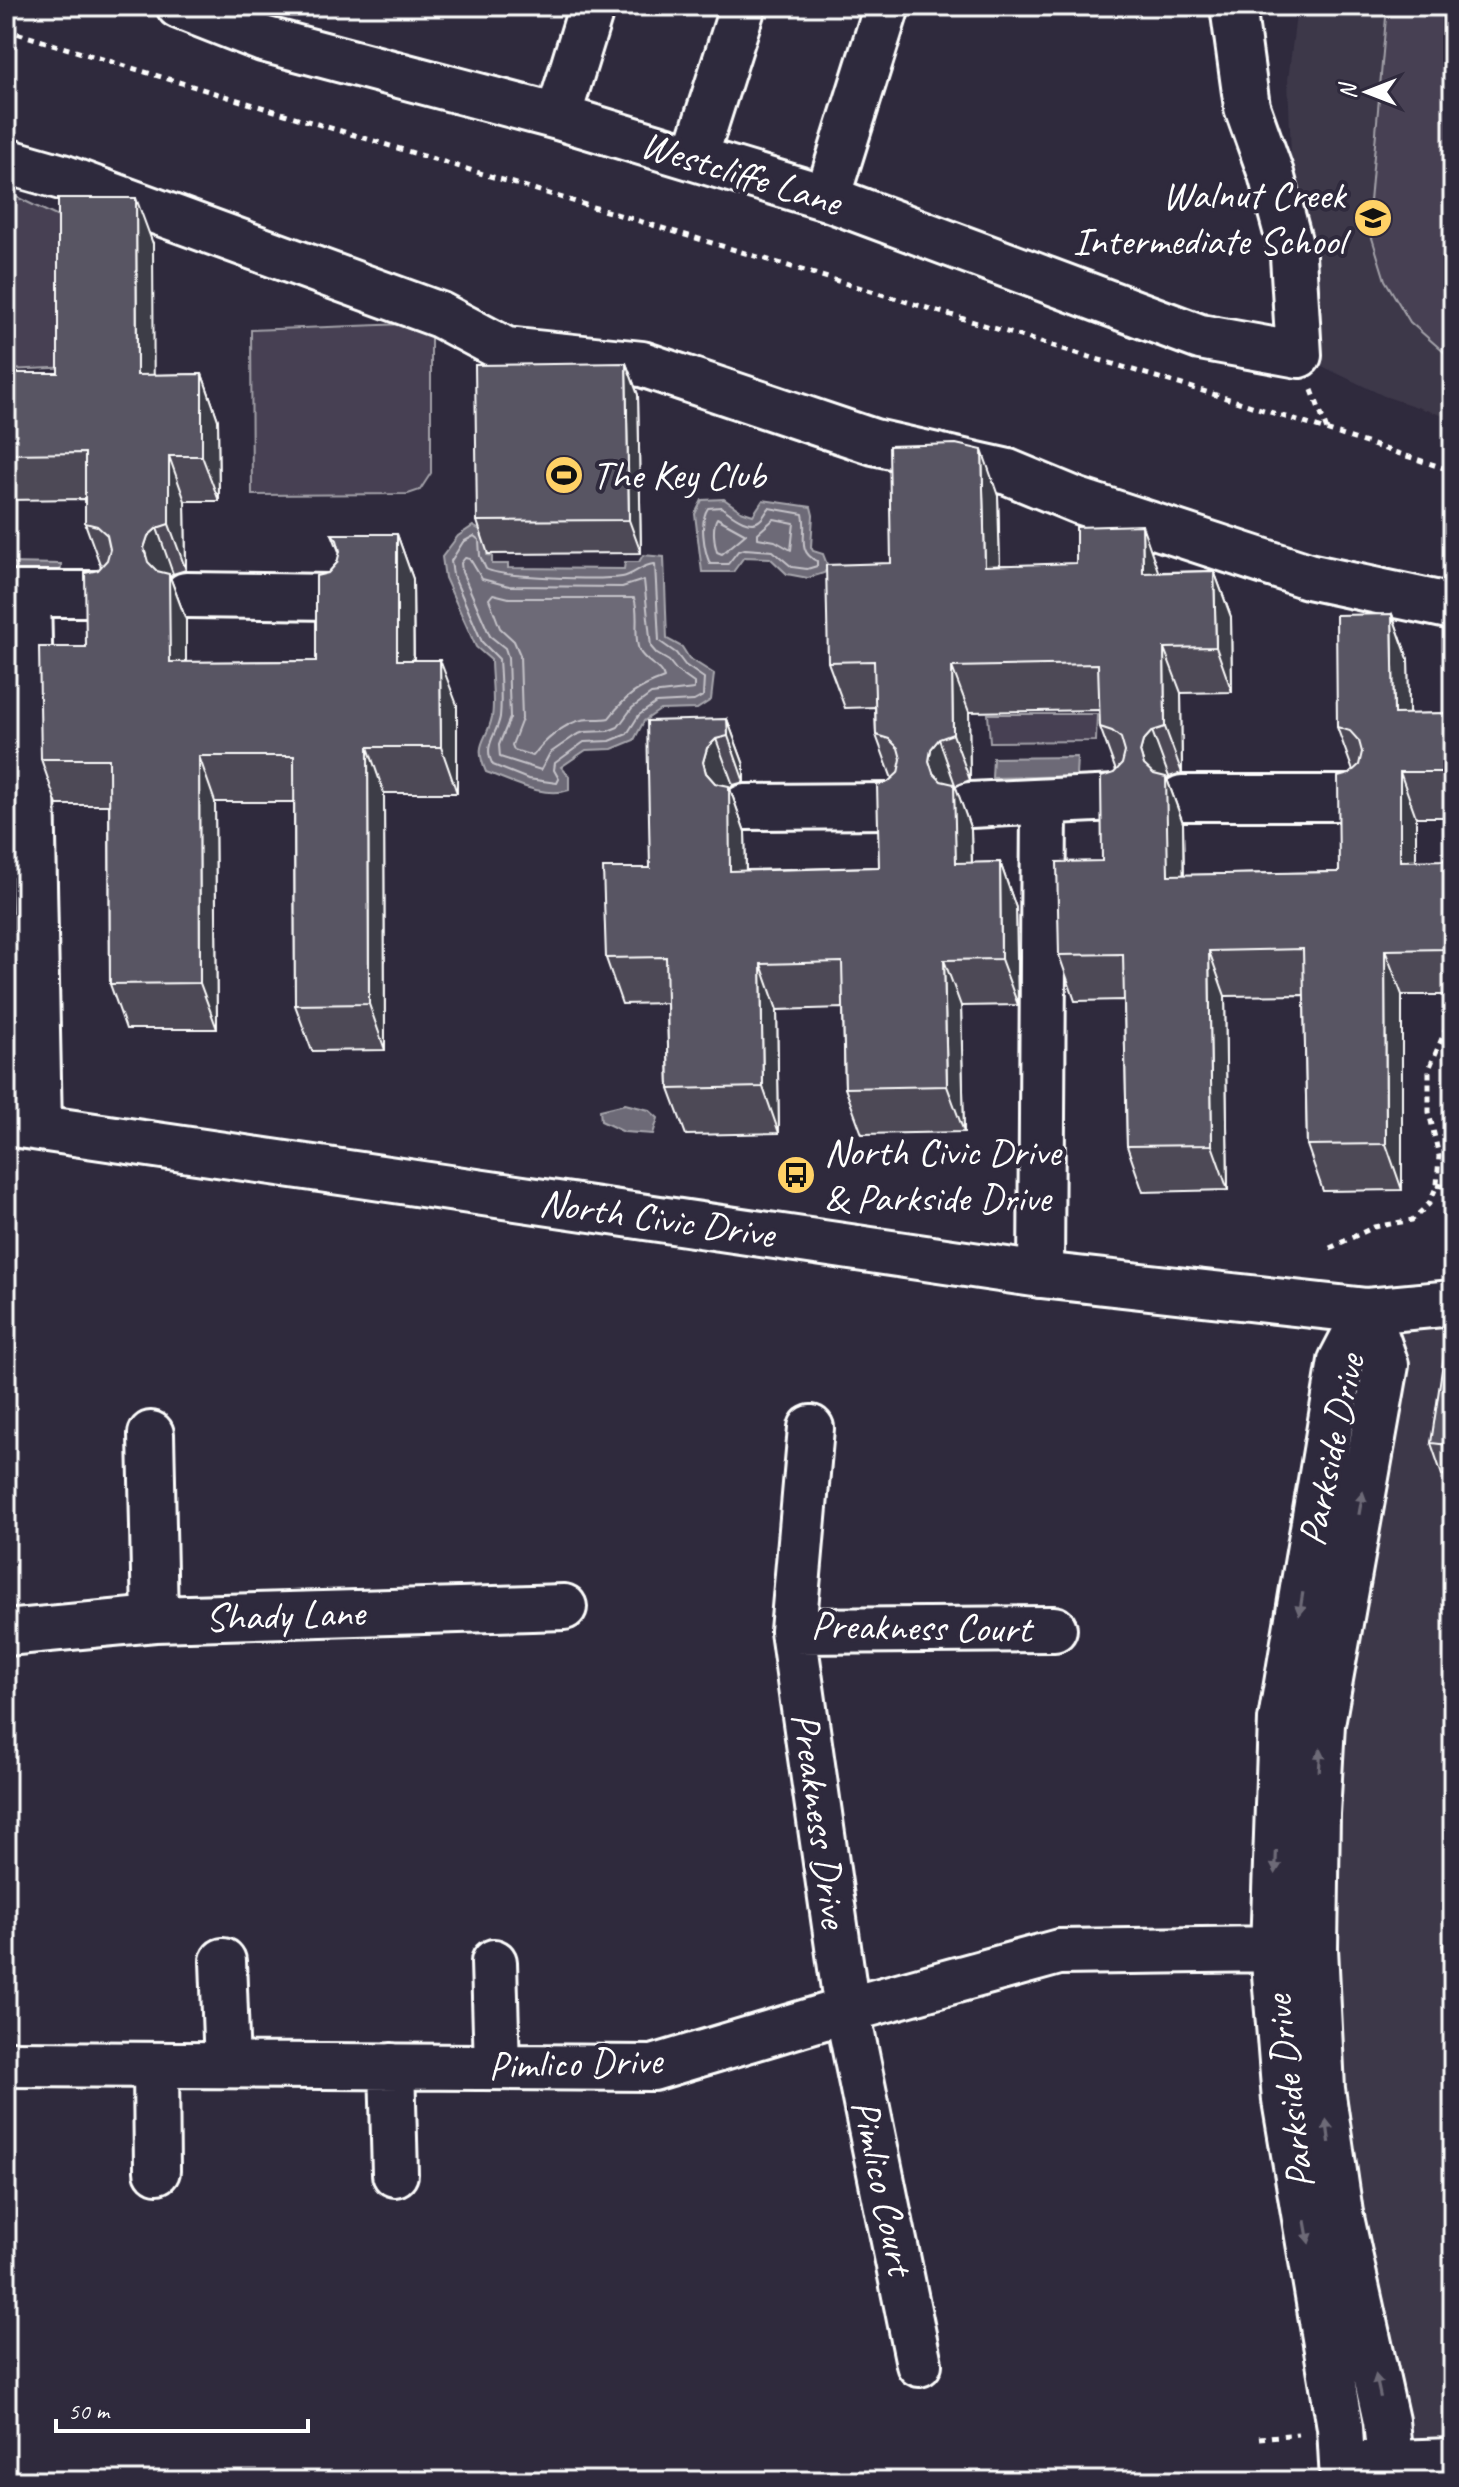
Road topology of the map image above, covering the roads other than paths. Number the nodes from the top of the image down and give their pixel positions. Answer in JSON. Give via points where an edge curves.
{"nodes":[{"id":1,"x":179,"y":6,"type":"edge"},
{"id":2,"x":592,"y":6,"type":"edge"},
{"id":3,"x":743,"y":6,"type":"edge"},
{"id":4,"x":887,"y":6,"type":"edge"},
{"id":5,"x":1233,"y":6,"type":"edge"},
{"id":6,"x":268,"y":22,"type":"edge"},
{"id":7,"x":558,"y":117,"type":"junction"},
{"id":8,"x":695,"y":157,"type":"junction"},
{"id":9,"x":6,"y":161,"type":"edge"},
{"id":10,"x":827,"y":198,"type":"junction"},
{"id":11,"x":17,"y":594,"type":"edge"},
{"id":12,"x":102,"y":594,"type":"edge"},
{"id":13,"x":186,"y":595,"type":"dead end"},
{"id":14,"x":332,"y":597,"type":"edge"},
{"id":15,"x":1453,"y":607,"type":"edge"},
{"id":16,"x":1117,"y":798,"type":"edge"},
{"id":17,"x":1182,"y":798,"type":"dead end"},
{"id":18,"x":1354,"y":798,"type":"edge"},
{"id":19,"x":1044,"y":803,"type":"junction"},
{"id":20,"x":970,"y":805,"type":"dead end"},
{"id":21,"x":893,"y":806,"type":"edge"},
{"id":22,"x":745,"y":807,"type":"dead end"},
{"id":23,"x":23,"y":1125,"type":"edge"},
{"id":24,"x":1041,"y":1275,"type":"junction"},
{"id":25,"x":1453,"y":1303,"type":"edge"},
{"id":26,"x":1367,"y":1311,"type":"junction"},
{"id":27,"x":811,"y":1428,"type":"dead end"},
{"id":28,"x":151,"y":1434,"type":"dead end"},
{"id":29,"x":564,"y":1607,"type":"dead end"},
{"id":30,"x":155,"y":1619,"type":"junction"},
{"id":31,"x":1054,"y":1629,"type":"dead end"},
{"id":32,"x":793,"y":1631,"type":"junction"},
{"id":33,"x":6,"y":1633,"type":"edge"},
{"id":34,"x":1273,"y":1949,"type":"junction"},
{"id":35,"x":223,"y":1961,"type":"dead end"},
{"id":36,"x":494,"y":1962,"type":"dead end"},
{"id":37,"x":847,"y":2010,"type":"junction"},
{"id":38,"x":6,"y":2064,"type":"edge"},
{"id":39,"x":156,"y":2065,"type":"junction"},
{"id":40,"x":227,"y":2065,"type":"junction"},
{"id":41,"x":392,"y":2066,"type":"junction"},
{"id":42,"x":497,"y":2067,"type":"junction"},
{"id":43,"x":157,"y":2171,"type":"dead end"},
{"id":44,"x":395,"y":2174,"type":"dead end"},
{"id":45,"x":919,"y":2364,"type":"dead end"},
{"id":46,"x":1453,"y":2461,"type":"edge"},
{"id":47,"x":1391,"y":2472,"type":"edge"},
{"id":48,"x":1344,"y":2473,"type":"edge"}],
"edges":[{"from":1,"to":6,"type":"street","name":"Westcliffe Lane"},
{"from":2,"to":7,"type":"street"},
{"from":3,"to":8,"type":"street"},
{"from":4,"to":10,"type":"street"},
{"from":5,"to":10,"type":"street","name":"Westcliffe Lane","via":[[1247,107],[1293,256],[1299,355],[1200,337]]},
{"from":6,"to":7,"type":"street","name":"Westcliffe Lane"},
{"from":7,"to":8,"type":"street","name":"Westcliffe Lane"},
{"from":8,"to":10,"type":"street","name":"Westcliffe Lane"},
{"from":9,"to":15,"type":"street","via":[[440,315],[506,350],[642,364],[874,442],[1008,472],[1078,501],[1308,576]]},
{"from":11,"to":12,"type":"street"},
{"from":11,"to":23,"type":"street"},
{"from":13,"to":14,"type":"street"},
{"from":16,"to":19,"type":"street"},
{"from":17,"to":18,"type":"street"},
{"from":19,"to":20,"type":"street"},
{"from":19,"to":24,"type":"street"},
{"from":21,"to":22,"type":"street"},
{"from":23,"to":24,"type":"street","name":"North Civic Drive"},
{"from":24,"to":26,"type":"street","name":"North Civic Drive"},
{"from":25,"to":26,"type":"street","name":"North Civic Drive"},
{"from":26,"to":34,"type":"street","name":"Parkside Drive","one_way":true,"via":[[1341,1361],[1281,1720]]},
{"from":47,"to":26,"type":"street","name":"Parkside Drive","one_way":true,"via":[[1386,2421],[1340,2213],[1324,2104],[1315,1948],[1322,1724],[1386,1365]]},
{"from":27,"to":32,"type":"street","name":"Preakness Court"},
{"from":28,"to":30,"type":"street"},
{"from":29,"to":30,"type":"street","name":"Shady Lane"},
{"from":30,"to":33,"type":"street","name":"Shady Lane"},
{"from":31,"to":32,"type":"street","name":"Preakness Court"},
{"from":32,"to":37,"type":"street","name":"Preakness Drive"},
{"from":34,"to":37,"type":"street","name":"Pimlico Drive","via":[[1059,1952]]},
{"from":34,"to":48,"type":"street","name":"Parkside Drive","one_way":true,"via":[[1285,2100]]},
{"from":35,"to":40,"type":"street"},
{"from":36,"to":42,"type":"street"},
{"from":37,"to":42,"type":"street","name":"Pimlico Drive","via":[[653,2068]]},
{"from":37,"to":45,"type":"street","name":"Pimlico Court"},
{"from":38,"to":39,"type":"street","name":"Pimlico Drive"},
{"from":39,"to":40,"type":"street","name":"Pimlico Drive"},
{"from":39,"to":43,"type":"street"},
{"from":40,"to":41,"type":"street","name":"Pimlico Drive"},
{"from":41,"to":42,"type":"street","name":"Pimlico Drive"},
{"from":41,"to":44,"type":"street"},
{"from":46,"to":47,"type":"street"},
{"from":47,"to":48,"type":"street"}]}
